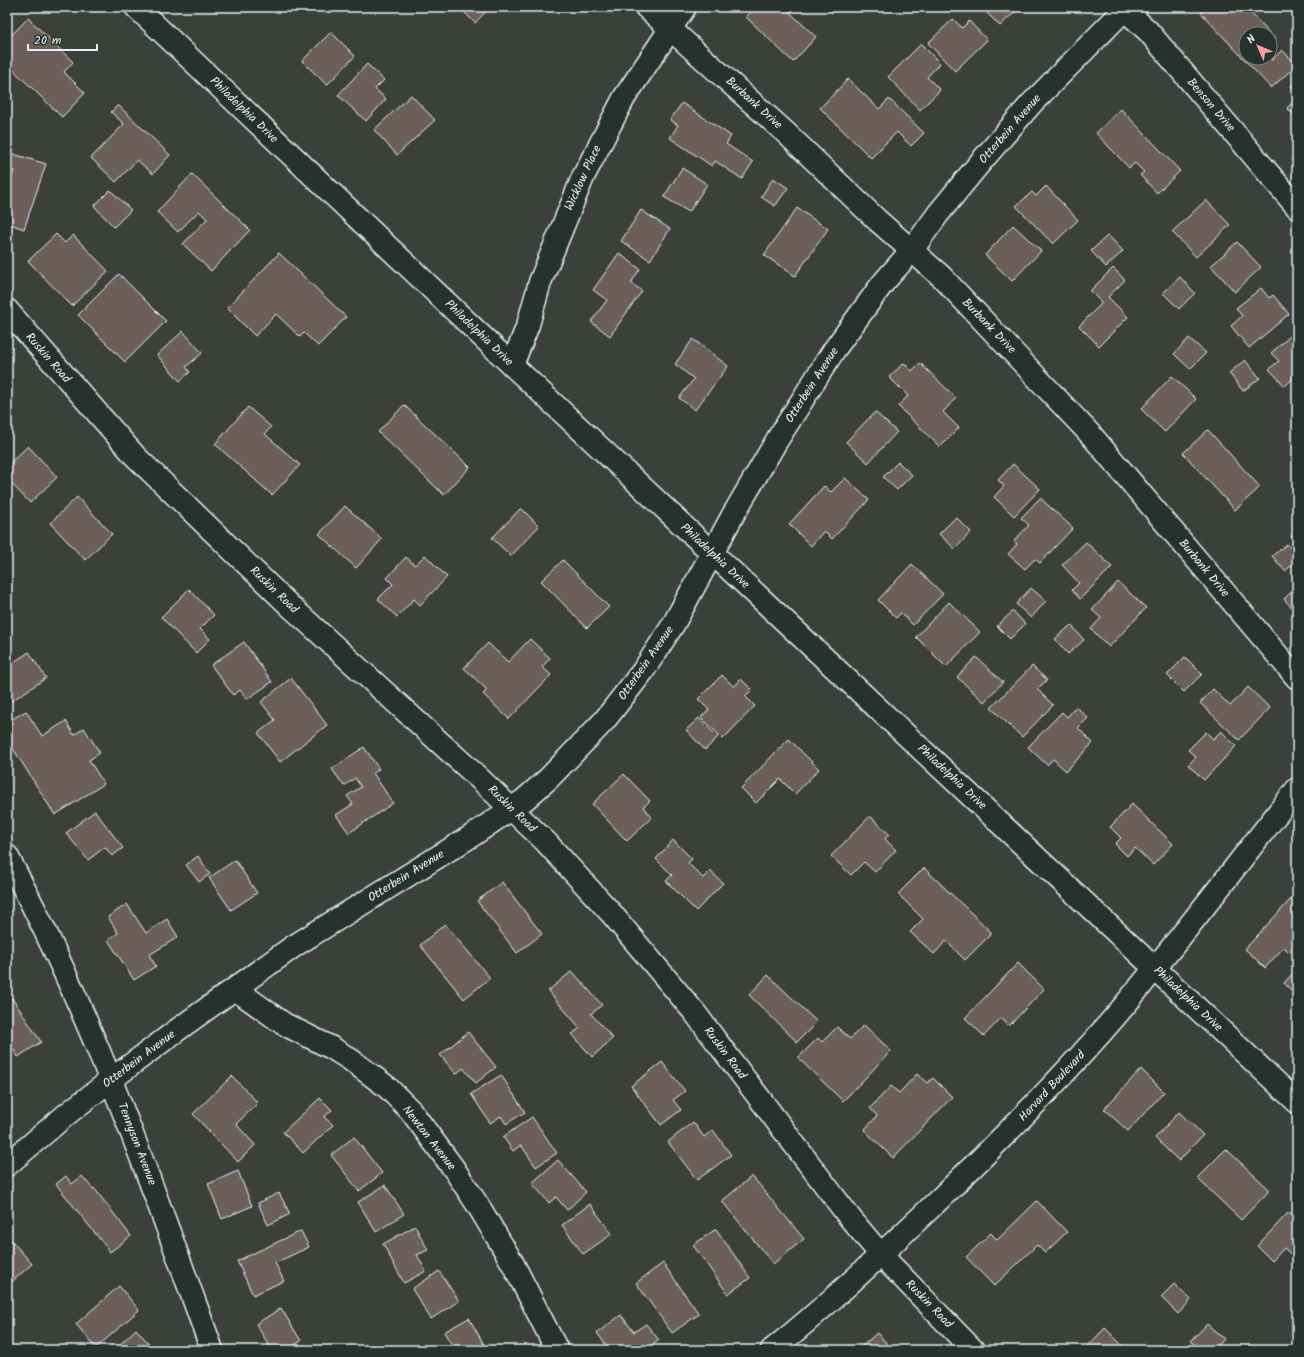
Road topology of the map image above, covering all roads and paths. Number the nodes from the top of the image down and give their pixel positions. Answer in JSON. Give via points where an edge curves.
{"nodes":[{"id":1,"x":136,"y":7,"type":"edge"},
{"id":2,"x":646,"y":7,"type":"edge"},
{"id":3,"x":685,"y":7,"type":"edge"},
{"id":4,"x":1125,"y":8,"type":"edge"},
{"id":5,"x":671,"y":28,"type":"junction"},
{"id":6,"x":1297,"y":207,"type":"edge"},
{"id":7,"x":912,"y":250,"type":"junction"},
{"id":8,"x":7,"y":310,"type":"edge"},
{"id":9,"x":512,"y":365,"type":"junction"},
{"id":10,"x":712,"y":553,"type":"junction"},
{"id":11,"x":1297,"y":678,"type":"edge"},
{"id":12,"x":1297,"y":789,"type":"edge"},
{"id":13,"x":512,"y":809,"type":"junction"},
{"id":14,"x":7,"y":856,"type":"edge"},
{"id":15,"x":1155,"y":968,"type":"junction"},
{"id":16,"x":235,"y":989,"type":"junction"},
{"id":17,"x":112,"y":1079,"type":"junction"},
{"id":18,"x":1297,"y":1102,"type":"edge"},
{"id":19,"x":7,"y":1165,"type":"edge"},
{"id":20,"x":881,"y":1255,"type":"junction"},
{"id":21,"x":212,"y":1350,"type":"edge"},
{"id":22,"x":557,"y":1350,"type":"edge"},
{"id":23,"x":772,"y":1350,"type":"edge"},
{"id":24,"x":973,"y":1350,"type":"edge"}],
"edges":[{"from":1,"to":9,"type":"street","name":"Philadelphia Drive"},
{"from":2,"to":5,"type":"street","name":"Burbank Drive"},
{"from":3,"to":5,"type":"street","name":"Wicklow Place"},
{"from":4,"to":6,"type":"street","name":"Benson Drive","via":[[1148,31]]},
{"from":4,"to":7,"type":"street","name":"Otterbein Avenue","via":[[1031,104],[961,186]]},
{"from":5,"to":7,"type":"street","name":"Burbank Drive"},
{"from":5,"to":9,"type":"street","name":"Wicklow Place","via":[[624,98],[583,177],[540,282],[528,325]]},
{"from":7,"to":10,"type":"street","name":"Otterbein Avenue","via":[[834,350],[777,440]]},
{"from":7,"to":11,"type":"street","name":"Burbank Drive","via":[[947,283],[1092,436]]},
{"from":8,"to":13,"type":"street","name":"Ruskin Road","via":[[136,457],[289,605]]},
{"from":9,"to":10,"type":"street","name":"Philadelphia Drive"},
{"from":10,"to":13,"type":"street","name":"Otterbein Avenue","via":[[669,631],[643,671],[604,721],[548,779]]},
{"from":10,"to":15,"type":"street","name":"Philadelphia Drive"},
{"from":12,"to":15,"type":"street","name":"Harvard Boulevard"},
{"from":13,"to":16,"type":"street","name":"Otterbein Avenue","via":[[294,946]]},
{"from":13,"to":20,"type":"street","name":"Ruskin Road","via":[[611,913],[695,1013],[850,1218]]},
{"from":14,"to":17,"type":"street","name":"Tennyson Avenue","via":[[27,893]]},
{"from":15,"to":18,"type":"street","name":"Philadelphia Drive"},
{"from":15,"to":20,"type":"street","name":"Harvard Boulevard","via":[[1063,1075],[988,1153]]},
{"from":16,"to":17,"type":"street","name":"Otterbein Avenue"},
{"from":16,"to":22,"type":"street","name":"Newton Avenue","via":[[284,1024],[352,1060],[387,1087],[411,1111],[479,1207],[512,1262]]},
{"from":17,"to":19,"type":"street","name":"Otterbein Avenue"},
{"from":17,"to":21,"type":"street","name":"Tennyson Avenue"},
{"from":20,"to":23,"type":"street","name":"Harvard Boulevard"},
{"from":20,"to":24,"type":"street","name":"Ruskin Road"}]}
